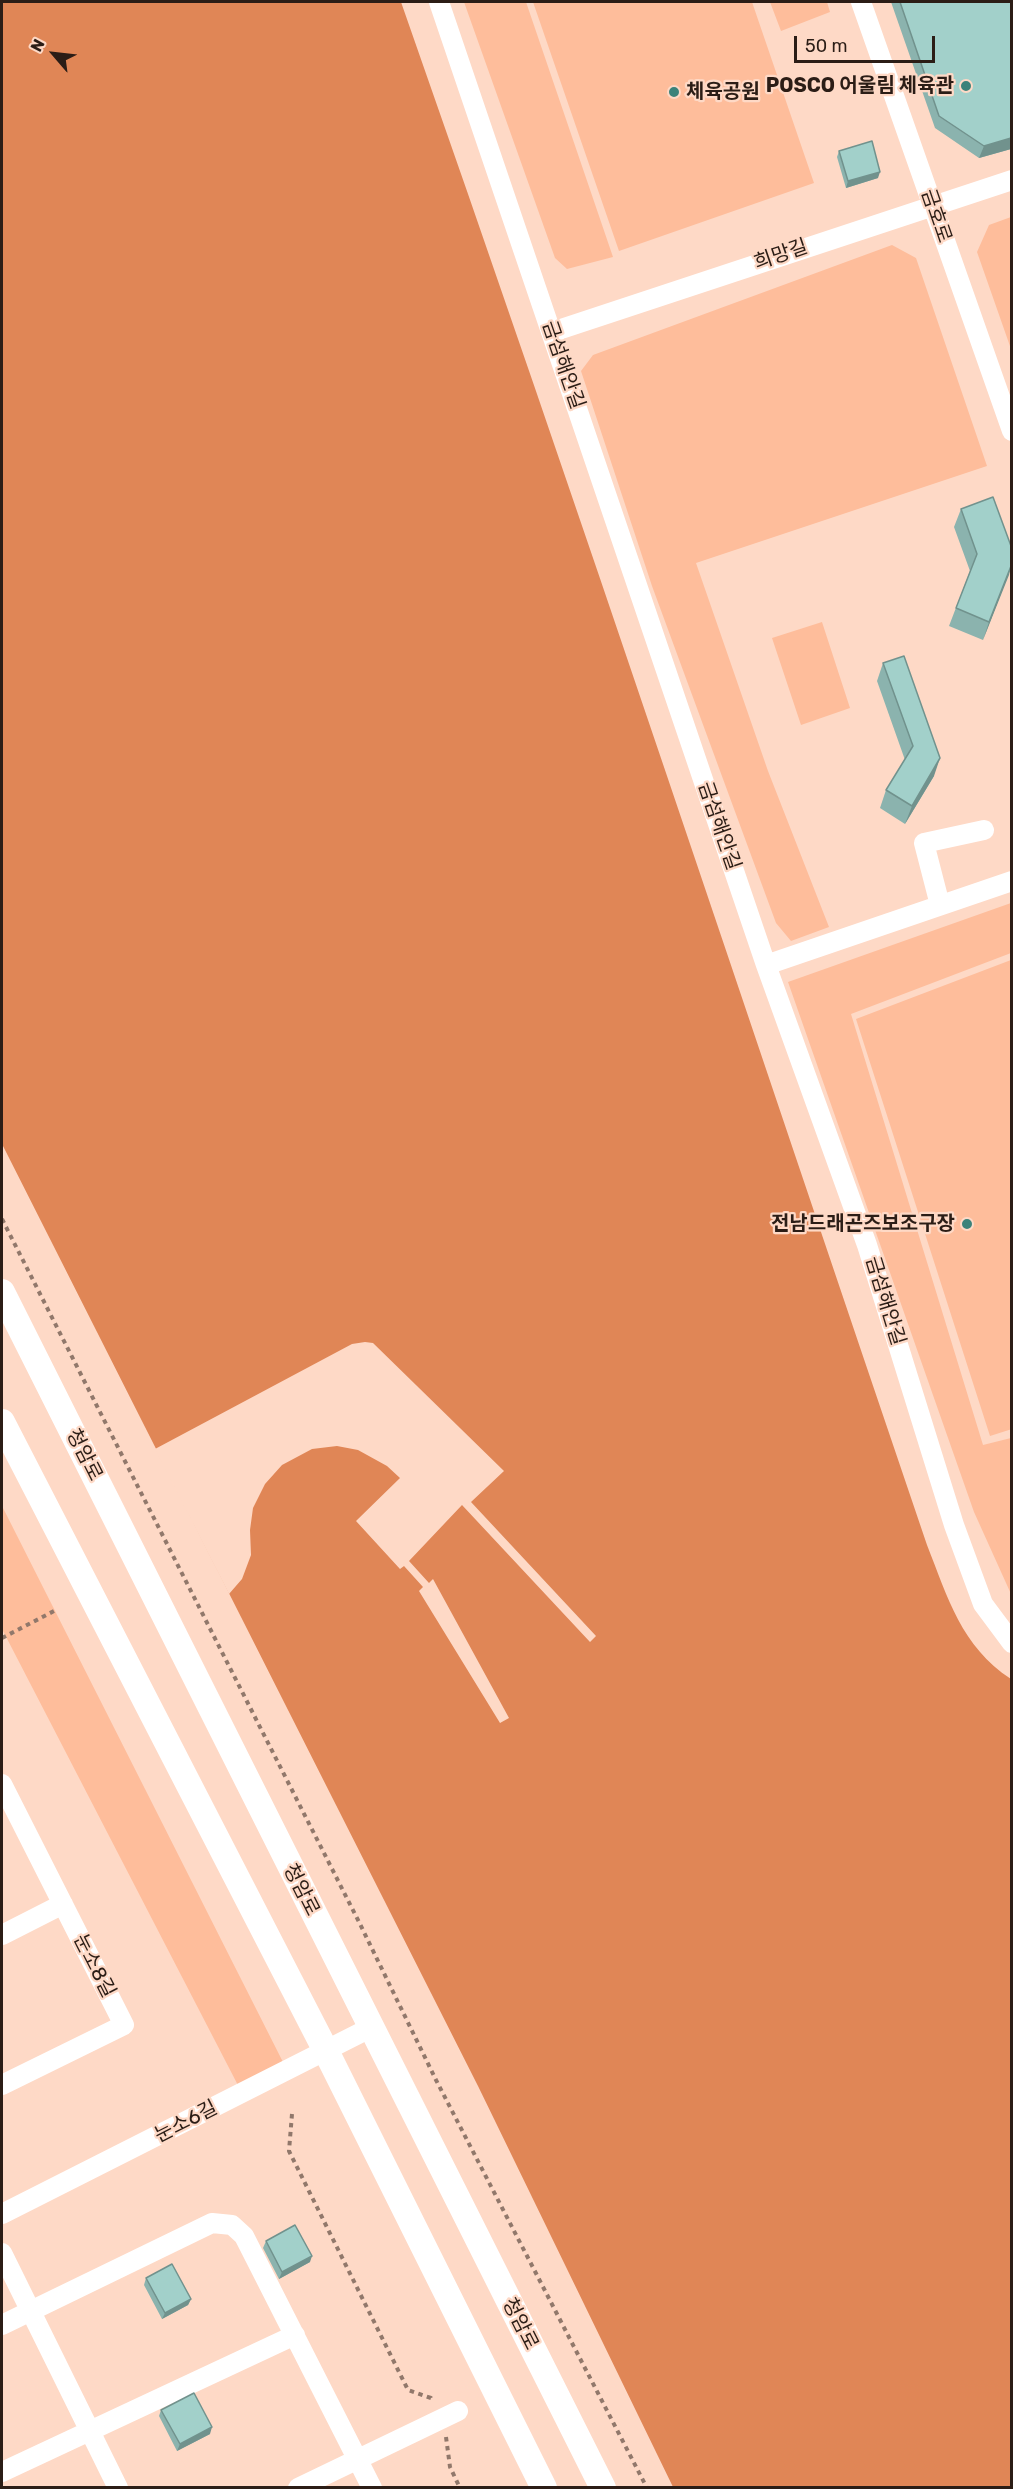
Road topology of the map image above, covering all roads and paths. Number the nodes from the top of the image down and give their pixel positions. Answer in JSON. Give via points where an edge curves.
{"nodes":[{"id":1,"x":439,"y":2,"type":"edge"},
{"id":2,"x":861,"y":2,"type":"edge"},
{"id":3,"x":1011,"y":180,"type":"edge"},
{"id":4,"x":932,"y":204,"type":"junction"},
{"id":5,"x":552,"y":332,"type":"junction"},
{"id":6,"x":1011,"y":431,"type":"edge"},
{"id":7,"x":984,"y":830,"type":"dead end"},
{"id":8,"x":1011,"y":881,"type":"edge"},
{"id":9,"x":940,"y":905,"type":"junction"},
{"id":10,"x":766,"y":965,"type":"junction"},
{"id":11,"x":2,"y":1219,"type":"edge"},
{"id":12,"x":2,"y":1292,"type":"edge"},
{"id":13,"x":2,"y":1422,"type":"edge"},
{"id":14,"x":56,"y":1610,"type":"dead end"},
{"id":15,"x":2,"y":1638,"type":"edge"},
{"id":16,"x":1011,"y":1643,"type":"edge"},
{"id":17,"x":3,"y":1790,"type":"edge"},
{"id":18,"x":63,"y":1904,"type":"junction"},
{"id":19,"x":2,"y":1935,"type":"edge"},
{"id":20,"x":370,"y":2028,"type":"junction"},
{"id":21,"x":326,"y":2051,"type":"junction"},
{"id":22,"x":2,"y":2085,"type":"edge"},
{"id":23,"x":292,"y":2114,"type":"dead end"},
{"id":24,"x":2,"y":2214,"type":"edge"},
{"id":25,"x":2,"y":2253,"type":"edge"},
{"id":26,"x":30,"y":2311,"type":"junction"},
{"id":27,"x":2,"y":2325,"type":"edge"},
{"id":28,"x":295,"y":2335,"type":"junction"},
{"id":29,"x":449,"y":2415,"type":"junction"},
{"id":30,"x":90,"y":2431,"type":"junction"},
{"id":31,"x":358,"y":2459,"type":"junction"},
{"id":32,"x":2,"y":2472,"type":"edge"},
{"id":33,"x":118,"y":2487,"type":"edge"},
{"id":34,"x":298,"y":2487,"type":"edge"},
{"id":35,"x":372,"y":2487,"type":"edge"},
{"id":36,"x":460,"y":2487,"type":"edge"},
{"id":37,"x":544,"y":2487,"type":"edge"},
{"id":38,"x":603,"y":2487,"type":"edge"},
{"id":39,"x":647,"y":2487,"type":"edge"}],
"edges":[{"from":1,"to":5,"type":"street","name":"금섬해안길"},
{"from":2,"to":4,"type":"street","name":"금호로"},
{"from":3,"to":4,"type":"street","name":"희망길"},
{"from":4,"to":5,"type":"street","name":"희망길"},
{"from":4,"to":6,"type":"street","name":"금호로"},
{"from":5,"to":10,"type":"street","name":"금섬해안길"},
{"from":7,"to":9,"type":"street","via":[[924,843]]},
{"from":8,"to":9,"type":"street"},
{"from":9,"to":10,"type":"street"},
{"from":10,"to":16,"type":"street","name":"금섬해안길","via":[[867,1245],[982,1604]]},
{"from":11,"to":39,"type":"path","via":[[436,2080]]},
{"from":12,"to":20,"type":"main road","name":"청암로"},
{"from":13,"to":21,"type":"main road"},
{"from":14,"to":15,"type":"path"},
{"from":17,"to":18,"type":"street","name":"눈소8길"},
{"from":18,"to":19,"type":"street"},
{"from":18,"to":22,"type":"street","name":"눈소8길","via":[[124,2025]]},
{"from":20,"to":21,"type":"street","name":"눈소6길"},
{"from":20,"to":38,"type":"main road","name":"청암로"},
{"from":21,"to":24,"type":"street","name":"눈소6길"},
{"from":21,"to":37,"type":"main road"},
{"from":23,"to":29,"type":"path","via":[[289,2151],[408,2390],[431,2398]]},
{"from":25,"to":26,"type":"street"},
{"from":26,"to":27,"type":"street"},
{"from":26,"to":28,"type":"street","via":[[213,2223],[232,2225],[244,2236]]},
{"from":26,"to":30,"type":"street"},
{"from":28,"to":30,"type":"street"},
{"from":28,"to":31,"type":"street"},
{"from":29,"to":31,"type":"street"},
{"from":29,"to":36,"type":"path","via":[[446,2431],[450,2467]]},
{"from":30,"to":32,"type":"street"},
{"from":30,"to":33,"type":"street"},
{"from":31,"to":34,"type":"street"},
{"from":31,"to":35,"type":"street"}]}
